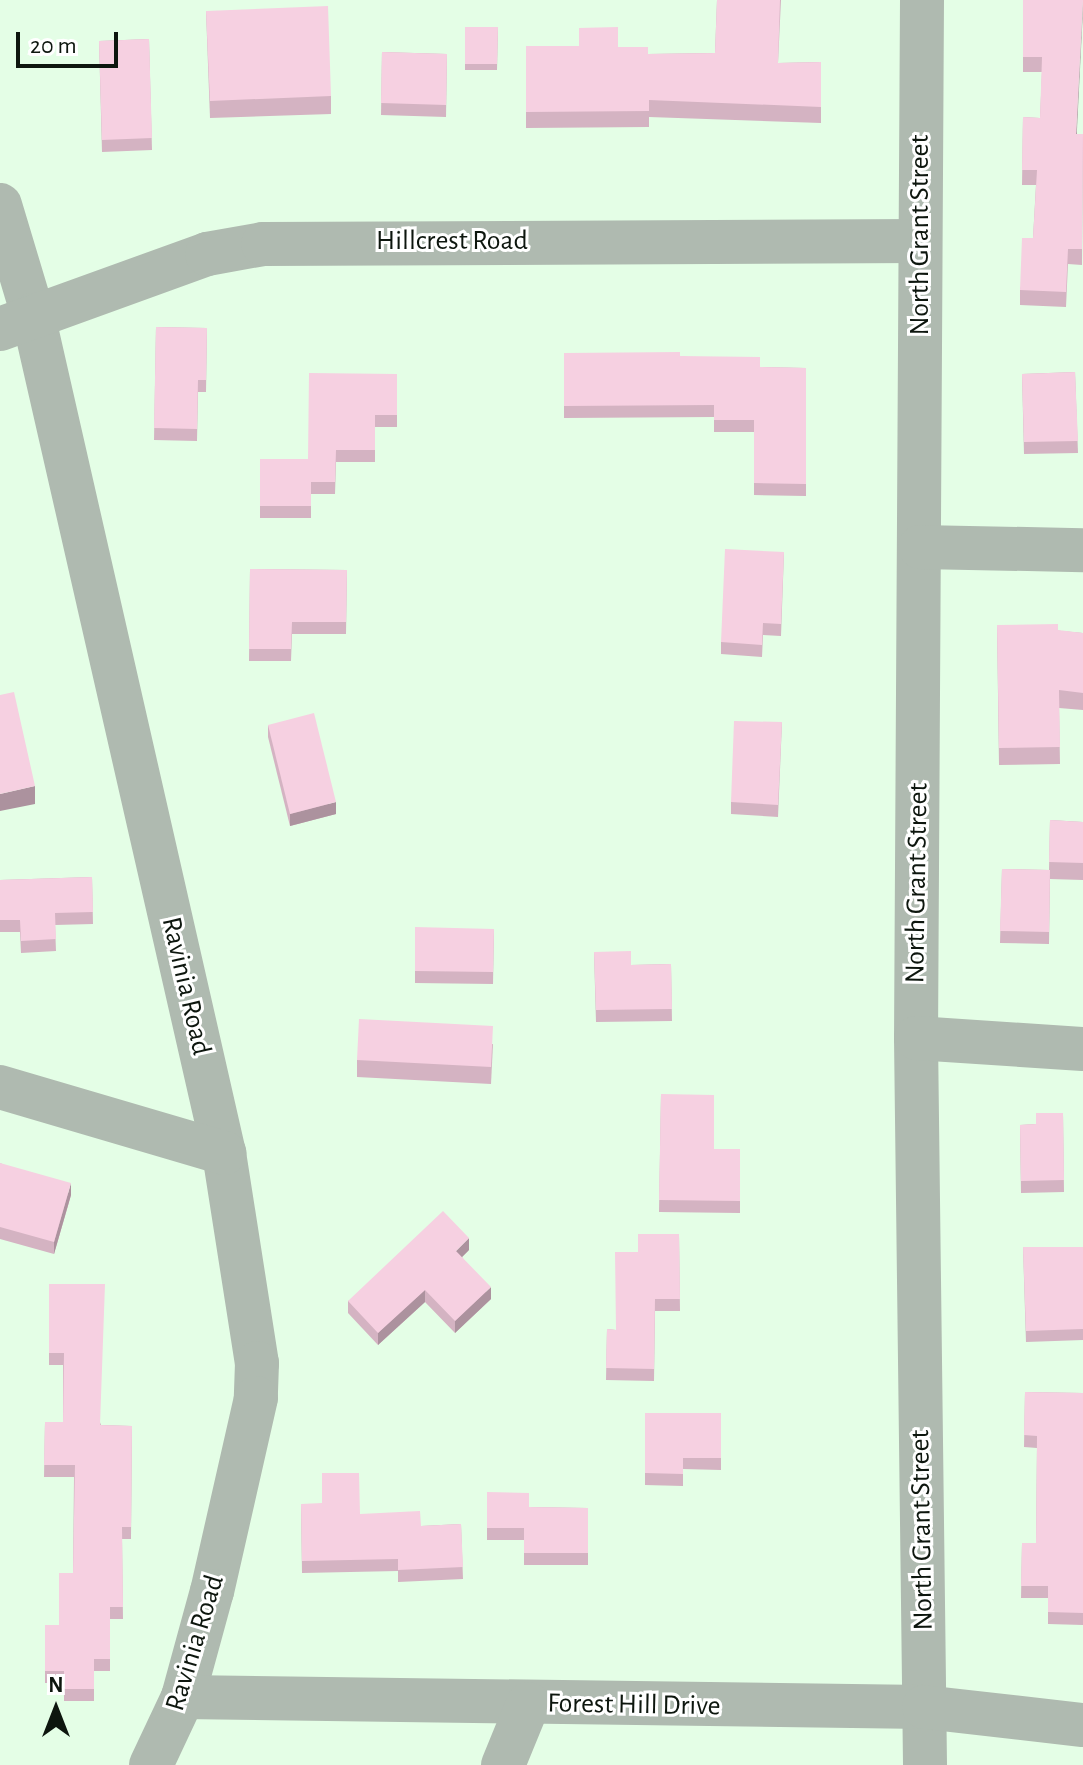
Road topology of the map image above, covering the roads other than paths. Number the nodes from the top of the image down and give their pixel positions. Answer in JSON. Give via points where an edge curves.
{"nodes":[{"id":1,"x":922,"y":0,"type":"edge"},
{"id":2,"x":0,"y":205,"type":"edge"},
{"id":3,"x":919,"y":241,"type":"junction"},
{"id":4,"x":16,"y":322,"type":"edge"},
{"id":5,"x":920,"y":547,"type":"junction"},
{"id":6,"x":1083,"y":550,"type":"edge"},
{"id":7,"x":916,"y":1038,"type":"junction"},
{"id":8,"x":1083,"y":1049,"type":"edge"},
{"id":9,"x":0,"y":1087,"type":"edge"},
{"id":10,"x":224,"y":1153,"type":"junction"},
{"id":11,"x":183,"y":1697,"type":"junction"},
{"id":12,"x":528,"y":1704,"type":"junction"},
{"id":13,"x":924,"y":1707,"type":"junction"},
{"id":14,"x":1083,"y":1725,"type":"edge"},
{"id":15,"x":151,"y":1765,"type":"edge"},
{"id":16,"x":503,"y":1765,"type":"edge"},
{"id":17,"x":925,"y":1765,"type":"edge"}],
"edges":[{"from":1,"to":3,"type":"street","name":"North Grant Street"},
{"from":2,"to":4,"type":"street","name":"Ravinia Road"},
{"from":3,"to":4,"type":"street","name":"Hillcrest Road","via":[[263,244],[207,254]]},
{"from":3,"to":5,"type":"street","name":"North Grant Street"},
{"from":4,"to":10,"type":"street","name":"Ravinia Road"},
{"from":5,"to":6,"type":"street"},
{"from":5,"to":7,"type":"street","name":"North Grant Street"},
{"from":7,"to":8,"type":"street"},
{"from":7,"to":13,"type":"street","name":"North Grant Street"},
{"from":9,"to":10,"type":"street"},
{"from":10,"to":11,"type":"street","name":"Ravinia Road","via":[[257,1363],[256,1398]]},
{"from":11,"to":12,"type":"street","name":"Forest Hill Drive"},
{"from":11,"to":15,"type":"street","name":"Ravinia Road"},
{"from":12,"to":13,"type":"street","name":"Forest Hill Drive"},
{"from":12,"to":16,"type":"street"},
{"from":13,"to":14,"type":"street","name":"Forest Hill Drive"},
{"from":13,"to":17,"type":"street","name":"North Grant Street"}]}
